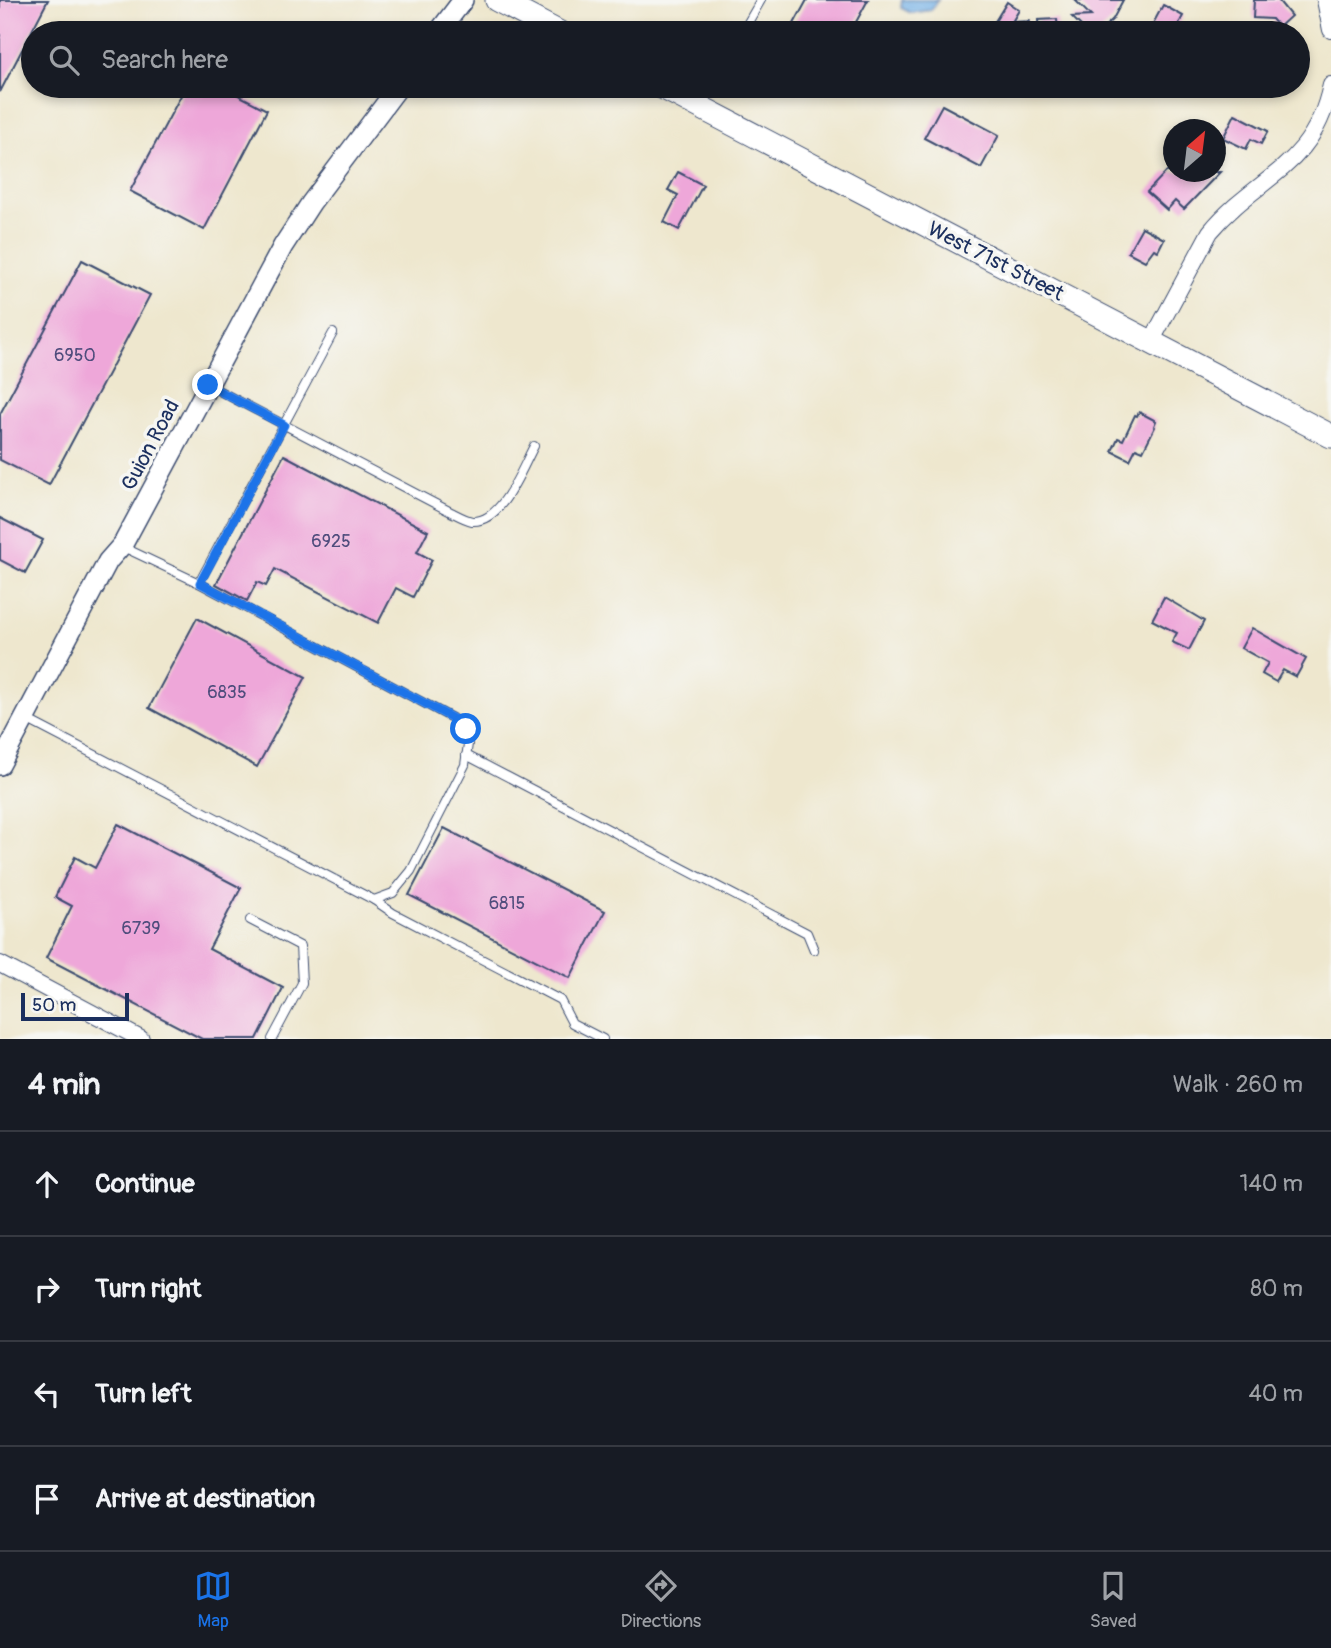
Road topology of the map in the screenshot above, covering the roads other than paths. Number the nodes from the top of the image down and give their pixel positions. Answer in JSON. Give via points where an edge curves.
{"nodes":[{"id":1,"x":463,"y":0,"type":"edge"},
{"id":2,"x":497,"y":0,"type":"edge"},
{"id":3,"x":761,"y":0,"type":"edge"},
{"id":4,"x":1325,"y":0,"type":"edge"},
{"id":5,"x":448,"y":21,"type":"edge"},
{"id":6,"x":537,"y":21,"type":"edge"},
{"id":7,"x":749,"y":21,"type":"edge"},
{"id":8,"x":1331,"y":30,"type":"edge"},
{"id":9,"x":1331,"y":85,"type":"edge"},
{"id":10,"x":390,"y":98,"type":"edge"},
{"id":11,"x":683,"y":98,"type":"edge"},
{"id":12,"x":705,"y":98,"type":"edge"},
{"id":13,"x":700,"y":107,"type":"junction"},
{"id":14,"x":333,"y":333,"type":"dead end"},
{"id":15,"x":1151,"y":342,"type":"junction"},
{"id":16,"x":208,"y":385,"type":"junction"},
{"id":17,"x":284,"y":425,"type":"junction"},
{"id":18,"x":1331,"y":436,"type":"edge"},
{"id":19,"x":534,"y":446,"type":"dead end"},
{"id":20,"x":121,"y":546,"type":"junction"},
{"id":21,"x":200,"y":583,"type":"junction"},
{"id":22,"x":25,"y":718,"type":"junction"},
{"id":23,"x":3,"y":752,"type":"edge"},
{"id":24,"x":466,"y":755,"type":"junction"},
{"id":25,"x":374,"y":900,"type":"junction"},
{"id":26,"x":250,"y":920,"type":"dead end"},
{"id":27,"x":814,"y":950,"type":"dead end"},
{"id":28,"x":0,"y":964,"type":"edge"},
{"id":29,"x":141,"y":1039,"type":"edge"},
{"id":30,"x":272,"y":1039,"type":"edge"},
{"id":31,"x":603,"y":1039,"type":"edge"}],
"edges":[{"from":1,"to":5,"type":"street"},
{"from":2,"to":6,"type":"main road"},
{"from":3,"to":7,"type":"lane"},
{"from":4,"to":8,"type":"street"},
{"from":9,"to":15,"type":"street","via":[[1320,120],[1298,155],[1210,232]]},
{"from":10,"to":16,"type":"street","name":"Guion Road","via":[[296,224]]},
{"from":11,"to":13,"type":"main road","name":"West 71st Street"},
{"from":12,"to":13,"type":"lane"},
{"from":13,"to":15,"type":"main road","name":"West 71st Street"},
{"from":14,"to":17,"type":"lane"},
{"from":15,"to":18,"type":"main road","name":"West 71st Street"},
{"from":16,"to":17,"type":"lane"},
{"from":16,"to":20,"type":"street","name":"Guion Road"},
{"from":17,"to":19,"type":"lane","via":[[472,521],[486,518],[505,502]]},
{"from":17,"to":21,"type":"lane"},
{"from":20,"to":21,"type":"lane"},
{"from":20,"to":22,"type":"street","name":"Guion Road","via":[[108,561]]},
{"from":21,"to":24,"type":"lane","via":[[452,718],[466,729]]},
{"from":22,"to":23,"type":"street","name":"Guion Road"},
{"from":22,"to":25,"type":"lane"},
{"from":24,"to":25,"type":"lane","via":[[411,871],[393,893]]},
{"from":24,"to":27,"type":"lane","via":[[807,933]]},
{"from":25,"to":31,"type":"lane","via":[[560,1000],[572,1024]]},
{"from":26,"to":30,"type":"lane","via":[[300,946],[302,983]]},
{"from":28,"to":29,"type":"street"}]}
